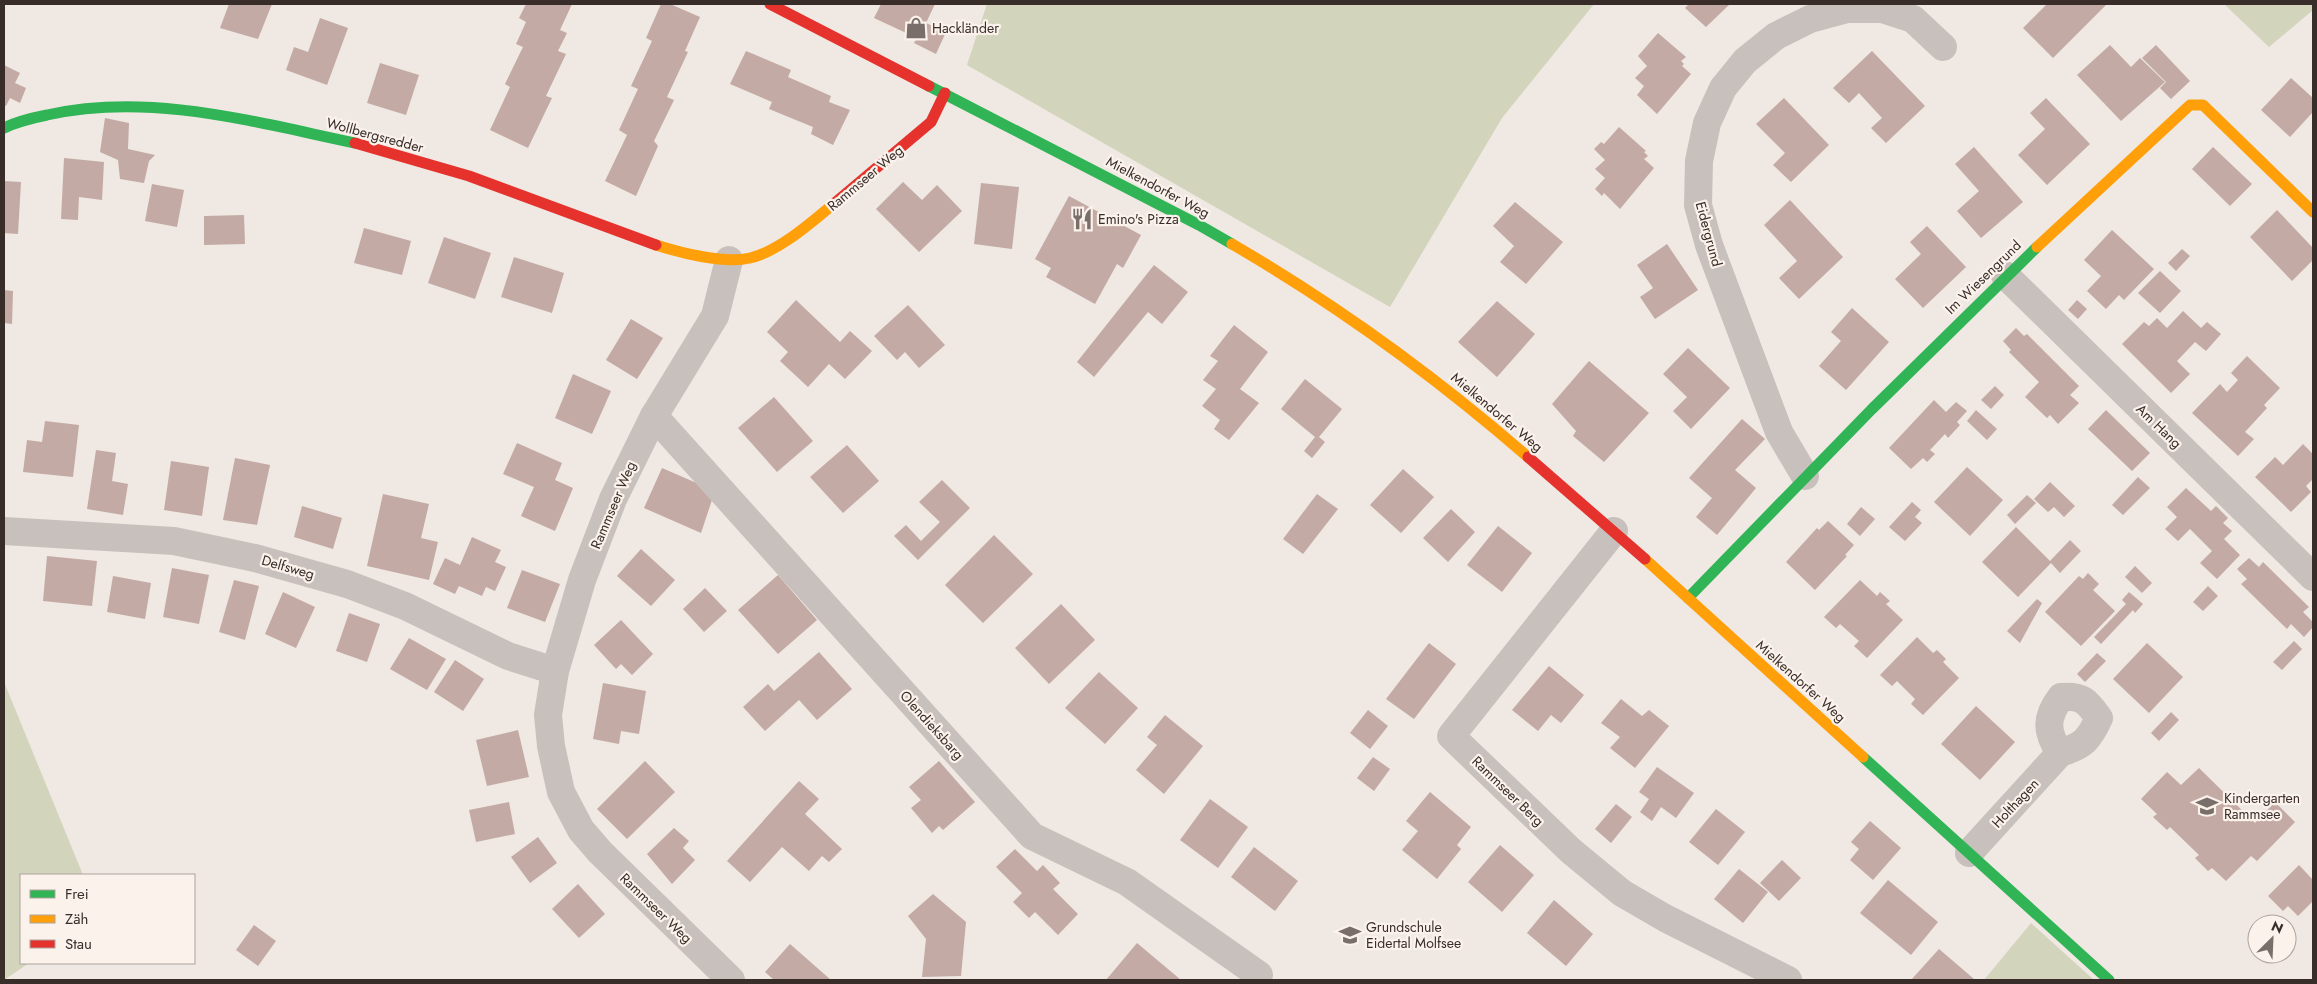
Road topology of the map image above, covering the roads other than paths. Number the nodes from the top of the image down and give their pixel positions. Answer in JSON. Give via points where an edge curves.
{"nodes":[{"id":1,"x":770,"y":4,"type":"edge"},
{"id":2,"x":1943,"y":47,"type":"dead end"},
{"id":3,"x":945,"y":93,"type":"junction"},
{"id":4,"x":4,"y":128,"type":"edge"},
{"id":5,"x":2313,"y":212,"type":"edge"},
{"id":6,"x":729,"y":260,"type":"junction"},
{"id":7,"x":2005,"y":275,"type":"junction"},
{"id":8,"x":654,"y":416,"type":"junction"},
{"id":9,"x":1805,"y":476,"type":"junction"},
{"id":10,"x":4,"y":531,"type":"edge"},
{"id":11,"x":1614,"y":531,"type":"junction"},
{"id":12,"x":2313,"y":577,"type":"edge"},
{"id":13,"x":1688,"y":598,"type":"junction"},
{"id":14,"x":555,"y":671,"type":"junction"},
{"id":15,"x":2060,"y":753,"type":"dead end"},
{"id":16,"x":1969,"y":853,"type":"junction"},
{"id":17,"x":1259,"y":975,"type":"dead end"},
{"id":18,"x":731,"y":980,"type":"edge"},
{"id":19,"x":1788,"y":980,"type":"edge"},
{"id":20,"x":2110,"y":980,"type":"edge"}],
"edges":[{"from":1,"to":3,"type":"street","name":"Mielkendorfer Weg"},
{"from":2,"to":9,"type":"street","name":"Eidergrund","via":[[1914,19],[1882,9],[1847,9],[1810,19],[1776,36],[1744,60],[1723,88],[1707,123],[1699,161],[1698,205],[1709,245],[1779,432]]},
{"from":3,"to":6,"type":"street","name":"Rammseer Weg","via":[[931,122],[819,216],[774,248],[750,258]]},
{"from":3,"to":11,"type":"street","name":"Mielkendorfer Weg","via":[[1199,225],[1285,275],[1463,401]]},
{"from":4,"to":6,"type":"street","name":"Wollbergsredder","via":[[15,122],[78,108],[204,111],[369,146],[468,176],[635,238],[673,250]]},
{"from":5,"to":7,"type":"street","name":"Im Wiesengrund","via":[[2203,105],[2190,105]]},
{"from":6,"to":8,"type":"street","name":"Rammseer Weg","via":[[715,316]]},
{"from":7,"to":9,"type":"street","name":"Im Wiesengrund"},
{"from":7,"to":12,"type":"street","name":"Am Hang"},
{"from":8,"to":14,"type":"street","name":"Rammseer Weg","via":[[613,499],[582,580]]},
{"from":8,"to":17,"type":"street","name":"Olendieksbarg","via":[[1032,836],[1127,882]]},
{"from":9,"to":13,"type":"street","name":"Im Wiesengrund"},
{"from":10,"to":14,"type":"street","name":"Delfsweg","via":[[174,542],[256,558],[347,584],[405,606],[508,656]]},
{"from":11,"to":13,"type":"street","name":"Mielkendorfer Weg"},
{"from":11,"to":19,"type":"street","name":"Rammseer Berg","via":[[1451,736],[1571,851],[1622,892],[1682,927]]},
{"from":13,"to":16,"type":"street","name":"Mielkendorfer Weg"},
{"from":14,"to":18,"type":"street","name":"Rammseer Weg","via":[[548,714],[551,746],[561,792],[582,830],[600,852]]},
{"from":15,"to":16,"type":"street","name":"Holthagen"},
{"from":16,"to":20,"type":"street","name":"Mielkendorfer Weg"}]}
